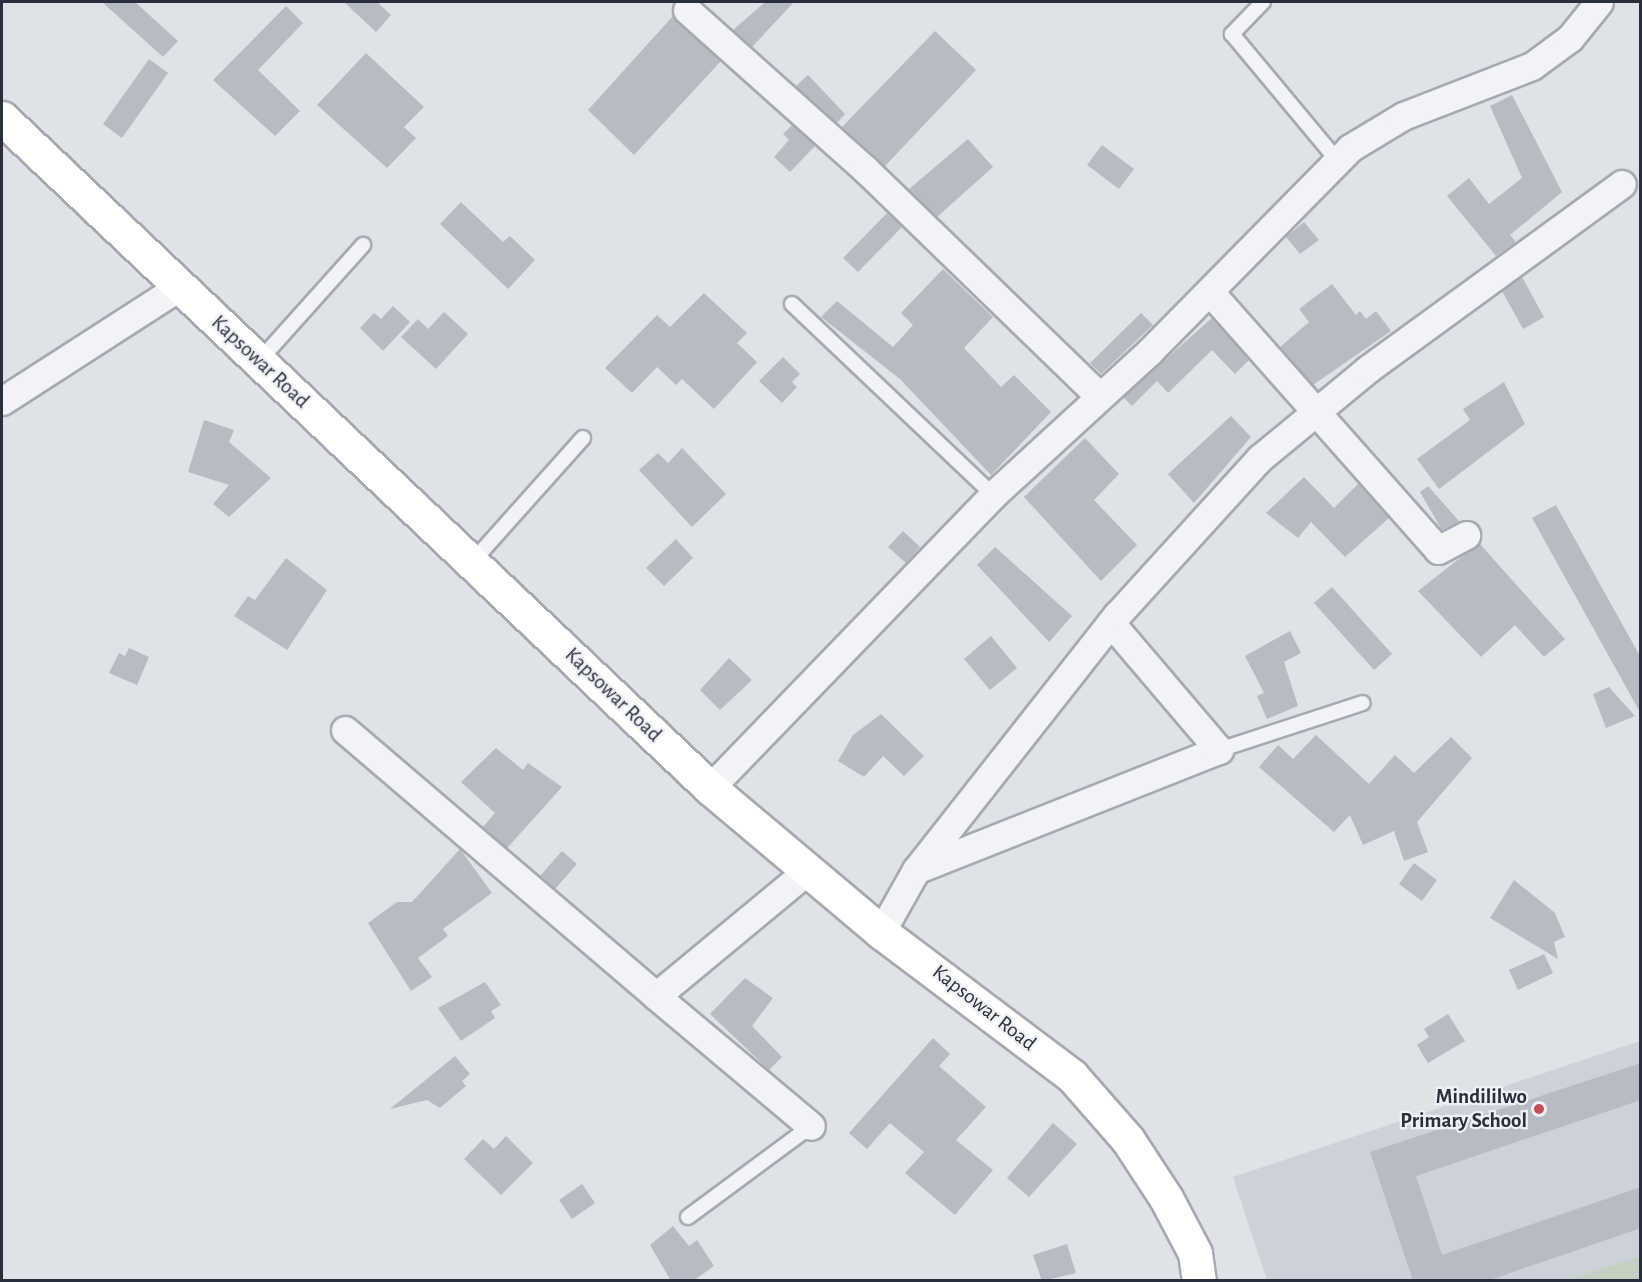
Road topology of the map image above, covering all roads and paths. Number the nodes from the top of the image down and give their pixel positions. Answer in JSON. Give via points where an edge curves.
{"nodes":[{"id":1,"x":1263,"y":2,"type":"edge"},
{"id":2,"x":1599,"y":2,"type":"edge"},
{"id":3,"x":687,"y":10,"type":"dead end"},
{"id":4,"x":2,"y":118,"type":"edge"},
{"id":5,"x":1338,"y":161,"type":"junction"},
{"id":6,"x":1622,"y":184,"type":"dead end"},
{"id":7,"x":363,"y":245,"type":"dead end"},
{"id":8,"x":179,"y":286,"type":"junction"},
{"id":9,"x":1210,"y":292,"type":"junction"},
{"id":10,"x":792,"y":304,"type":"dead end"},
{"id":11,"x":259,"y":361,"type":"junction"},
{"id":12,"x":1099,"y":396,"type":"junction"},
{"id":13,"x":2,"y":401,"type":"edge"},
{"id":14,"x":1316,"y":412,"type":"junction"},
{"id":15,"x":583,"y":438,"type":"dead end"},
{"id":16,"x":993,"y":495,"type":"junction"},
{"id":17,"x":1466,"y":536,"type":"dead end"},
{"id":18,"x":473,"y":561,"type":"junction"},
{"id":19,"x":1110,"y":623,"type":"junction"},
{"id":20,"x":1362,"y":703,"type":"dead end"},
{"id":21,"x":345,"y":730,"type":"dead end"},
{"id":22,"x":1219,"y":750,"type":"junction"},
{"id":23,"x":710,"y":788,"type":"junction"},
{"id":24,"x":916,"y":870,"type":"junction"},
{"id":25,"x":806,"y":873,"type":"junction"},
{"id":26,"x":881,"y":932,"type":"junction"},
{"id":27,"x":656,"y":996,"type":"junction"},
{"id":28,"x":812,"y":1126,"type":"joint"},
{"id":29,"x":688,"y":1217,"type":"dead end"},
{"id":30,"x":1199,"y":1281,"type":"edge"}],
"edges":[{"from":1,"to":5,"type":"lane","via":[[1232,34]]},
{"from":2,"to":5,"type":"street","via":[[1570,38],[1532,66],[1402,116]]},
{"from":3,"to":12,"type":"street","via":[[865,170]]},
{"from":4,"to":8,"type":"main road","name":"Kapsowar Road"},
{"from":5,"to":9,"type":"street"},
{"from":6,"to":14,"type":"street"},
{"from":7,"to":11,"type":"lane"},
{"from":8,"to":11,"type":"main road","name":"Kapsowar Road"},
{"from":8,"to":13,"type":"street"},
{"from":9,"to":12,"type":"street"},
{"from":9,"to":14,"type":"street"},
{"from":10,"to":16,"type":"lane"},
{"from":11,"to":18,"type":"main road","name":"Kapsowar Road"},
{"from":12,"to":16,"type":"street"},
{"from":14,"to":17,"type":"street","via":[[1438,550]]},
{"from":14,"to":19,"type":"street","via":[[1260,458]]},
{"from":15,"to":18,"type":"lane"},
{"from":16,"to":23,"type":"street"},
{"from":18,"to":23,"type":"main road","name":"Kapsowar Road"},
{"from":19,"to":22,"type":"street"},
{"from":19,"to":24,"type":"street"},
{"from":20,"to":22,"type":"lane"},
{"from":21,"to":27,"type":"street"},
{"from":22,"to":24,"type":"street"},
{"from":23,"to":25,"type":"main road","name":"Kapsowar Road"},
{"from":24,"to":26,"type":"street"},
{"from":25,"to":26,"type":"main road","name":"Kapsowar Road"},
{"from":25,"to":27,"type":"street"},
{"from":26,"to":30,"type":"main road","name":"Kapsowar Road","via":[[1072,1076],[1128,1140],[1166,1198],[1195,1253]]},
{"from":27,"to":28,"type":"street"},
{"from":28,"to":29,"type":"lane"}]}
